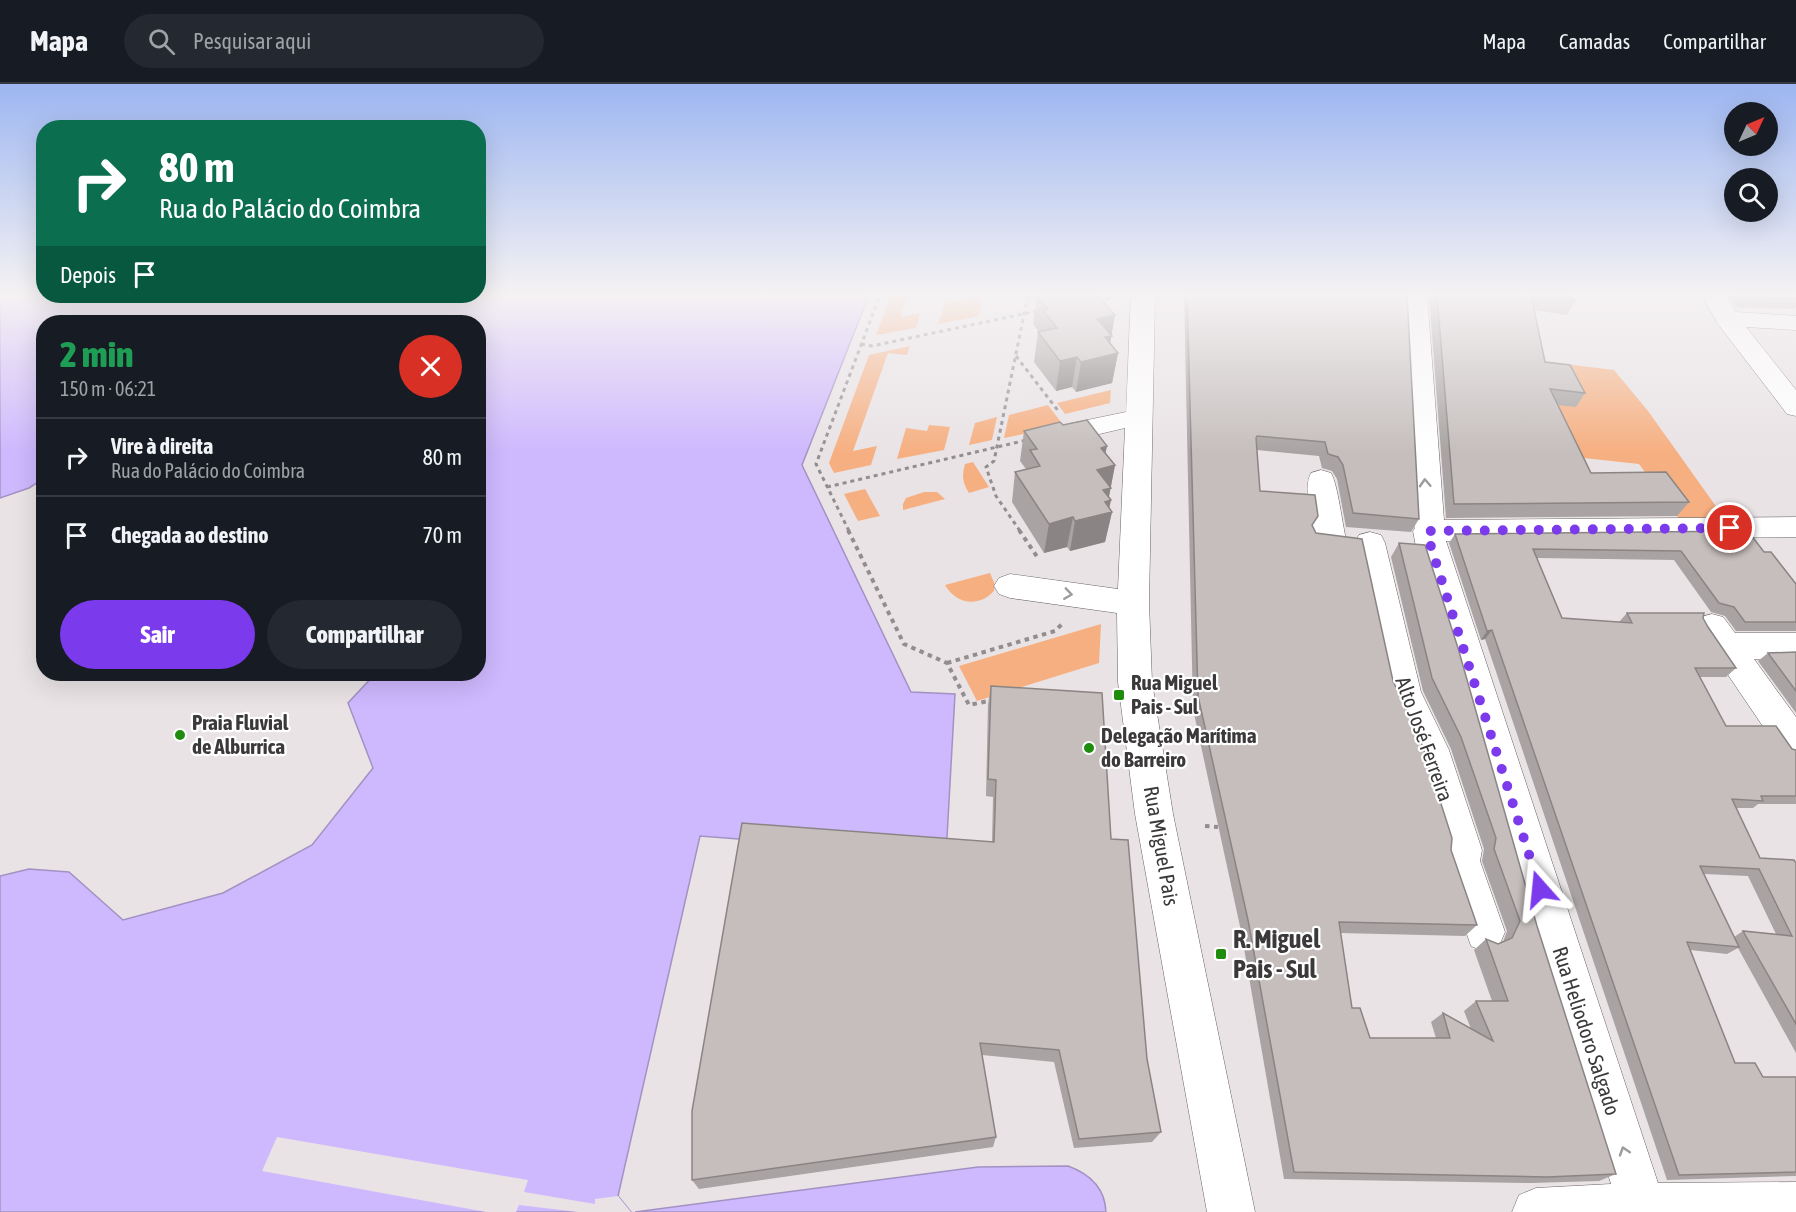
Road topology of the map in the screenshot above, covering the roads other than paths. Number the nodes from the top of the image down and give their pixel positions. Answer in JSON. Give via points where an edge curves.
{"nodes":[{"id":1,"x":1134,"y":348,"type":"edge"},
{"id":2,"x":1417,"y":348,"type":"edge"},
{"id":3,"x":1752,"y":348,"type":"edge"},
{"id":4,"x":1796,"y":408,"type":"edge"},
{"id":5,"x":1139,"y":422,"type":"junction"},
{"id":6,"x":1070,"y":423,"type":"edge"},
{"id":7,"x":1321,"y":480,"type":"dead end"},
{"id":8,"x":1786,"y":527,"type":"edge"},
{"id":9,"x":1430,"y":539,"type":"junction"},
{"id":10,"x":1370,"y":543,"type":"junction"},
{"id":11,"x":1796,"y":551,"type":"edge"},
{"id":12,"x":1010,"y":586,"type":"dead end"},
{"id":13,"x":1133,"y":603,"type":"junction"},
{"id":14,"x":1796,"y":646,"type":"edge"},
{"id":15,"x":1796,"y":745,"type":"edge"},
{"id":16,"x":1485,"y":932,"type":"dead end"},
{"id":17,"x":1796,"y":1206,"type":"edge"},
{"id":18,"x":1642,"y":1207,"type":"junction"},
{"id":19,"x":1231,"y":1212,"type":"edge"},
{"id":20,"x":1536,"y":1212,"type":"edge"}],
"edges":[{"from":1,"to":5,"type":"street","name":"Rua Miguel Pais"},
{"from":9,"to":2,"type":"street","name":"Rua Heliodoro Salgado","one_way":true},
{"from":3,"to":4,"type":"street"},
{"from":5,"to":6,"type":"street"},
{"from":5,"to":13,"type":"street","name":"Rua Miguel Pais"},
{"from":7,"to":10,"type":"street","via":[[1327,539]]},
{"from":8,"to":9,"type":"street"},
{"from":8,"to":11,"type":"street"},
{"from":9,"to":10,"type":"street"},
{"from":18,"to":9,"type":"street","name":"Rua Heliodoro Salgado","one_way":true},
{"from":10,"to":16,"type":"street","name":"Alto José Ferreira","via":[[1404,694],[1417,715],[1435,766]]},
{"from":12,"to":13,"type":"street","one_way":true},
{"from":13,"to":19,"type":"street","name":"Rua Miguel Pais","via":[[1135,682],[1154,814]]},
{"from":14,"to":15,"type":"street","via":[[1719,636]]},
{"from":17,"to":18,"type":"street"},
{"from":18,"to":20,"type":"street"}]}
